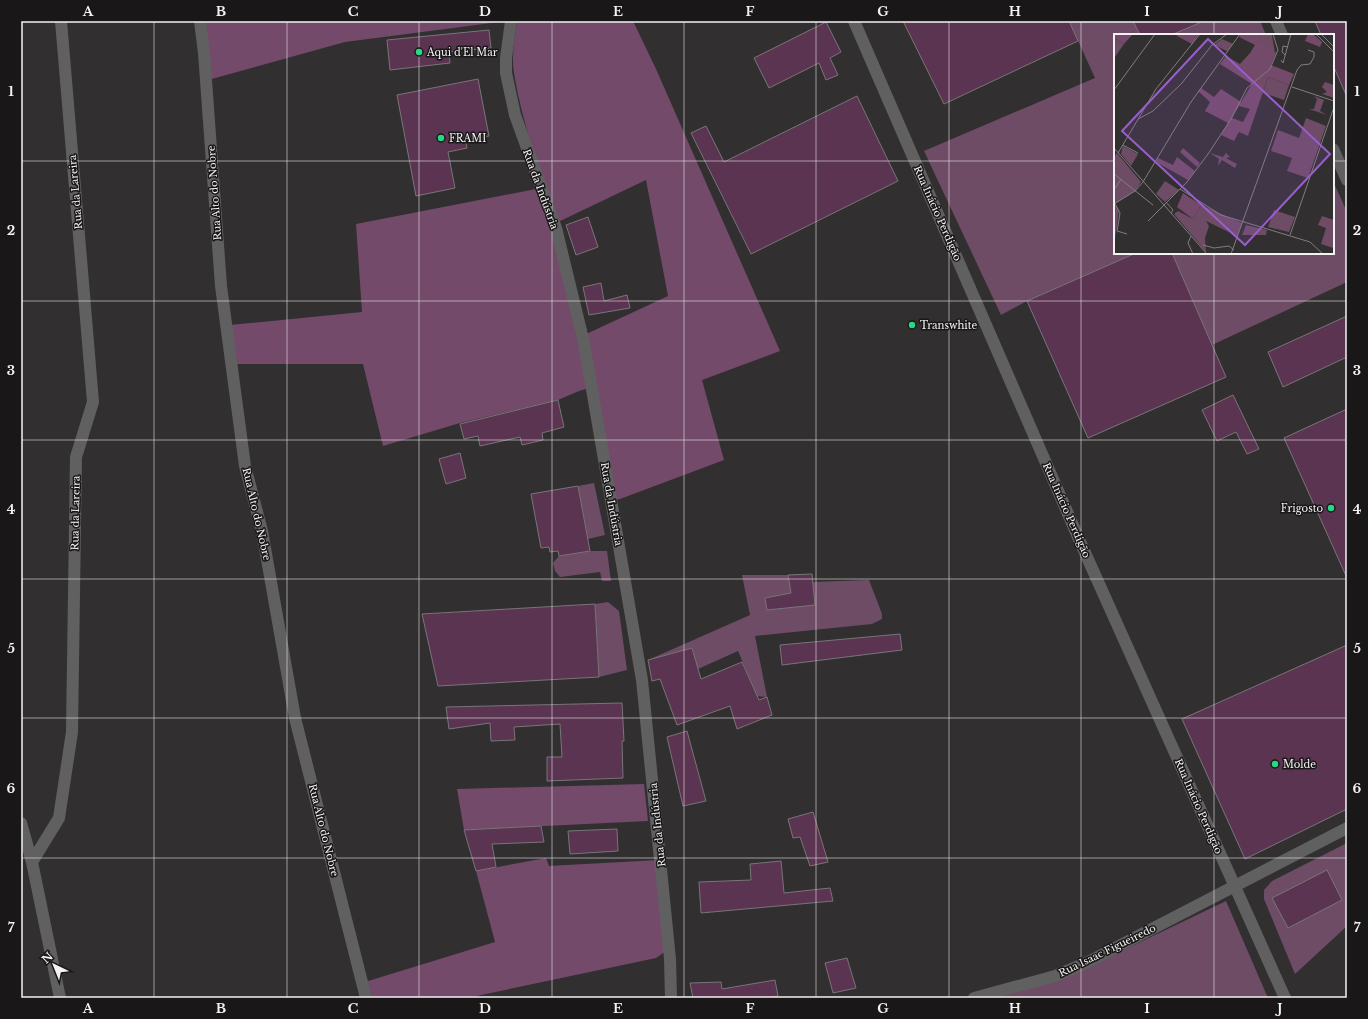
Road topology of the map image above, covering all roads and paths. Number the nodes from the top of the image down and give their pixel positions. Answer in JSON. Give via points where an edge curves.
{"nodes":[{"id":1,"x":61,"y":21,"type":"edge"},
{"id":2,"x":200,"y":21,"type":"edge"},
{"id":3,"x":511,"y":21,"type":"edge"},
{"id":4,"x":854,"y":21,"type":"edge"},
{"id":5,"x":1276,"y":21,"type":"edge"},
{"id":6,"x":1282,"y":34,"type":"edge"},
{"id":7,"x":1334,"y":151,"type":"edge"},
{"id":8,"x":1347,"y":180,"type":"edge"},
{"id":9,"x":21,"y":823,"type":"edge"},
{"id":10,"x":1347,"y":828,"type":"edge"},
{"id":11,"x":32,"y":862,"type":"junction"},
{"id":12,"x":1234,"y":886,"type":"junction"},
{"id":13,"x":60,"y":998,"type":"edge"},
{"id":14,"x":366,"y":998,"type":"edge"},
{"id":15,"x":670,"y":998,"type":"edge"},
{"id":16,"x":974,"y":998,"type":"edge"},
{"id":17,"x":1285,"y":998,"type":"edge"}],
"edges":[{"from":1,"to":11,"type":"street","name":"Rua da Lareira","via":[[93,402],[76,457],[72,732],[59,818]]},
{"from":2,"to":14,"type":"street","name":"Rua Alto do Nobre","via":[[221,286],[246,466],[262,531],[295,718]]},
{"from":3,"to":15,"type":"street","name":"Rua da Indústria","via":[[506,73],[515,116],[556,228],[584,343],[642,680],[670,959]]},
{"from":4,"to":12,"type":"street","name":"Rua Inácio Perdigão","via":[[1085,552]]},
{"from":5,"to":6,"type":"street"},
{"from":7,"to":8,"type":"street"},
{"from":9,"to":11,"type":"street"},
{"from":10,"to":12,"type":"street","name":"Rua Isaac Figueiredo"},
{"from":11,"to":13,"type":"street"},
{"from":12,"to":16,"type":"street","name":"Rua Isaac Figueiredo","via":[[1088,962],[1055,976]]},
{"from":12,"to":17,"type":"street","name":"Rua Inácio Perdigão"}]}
